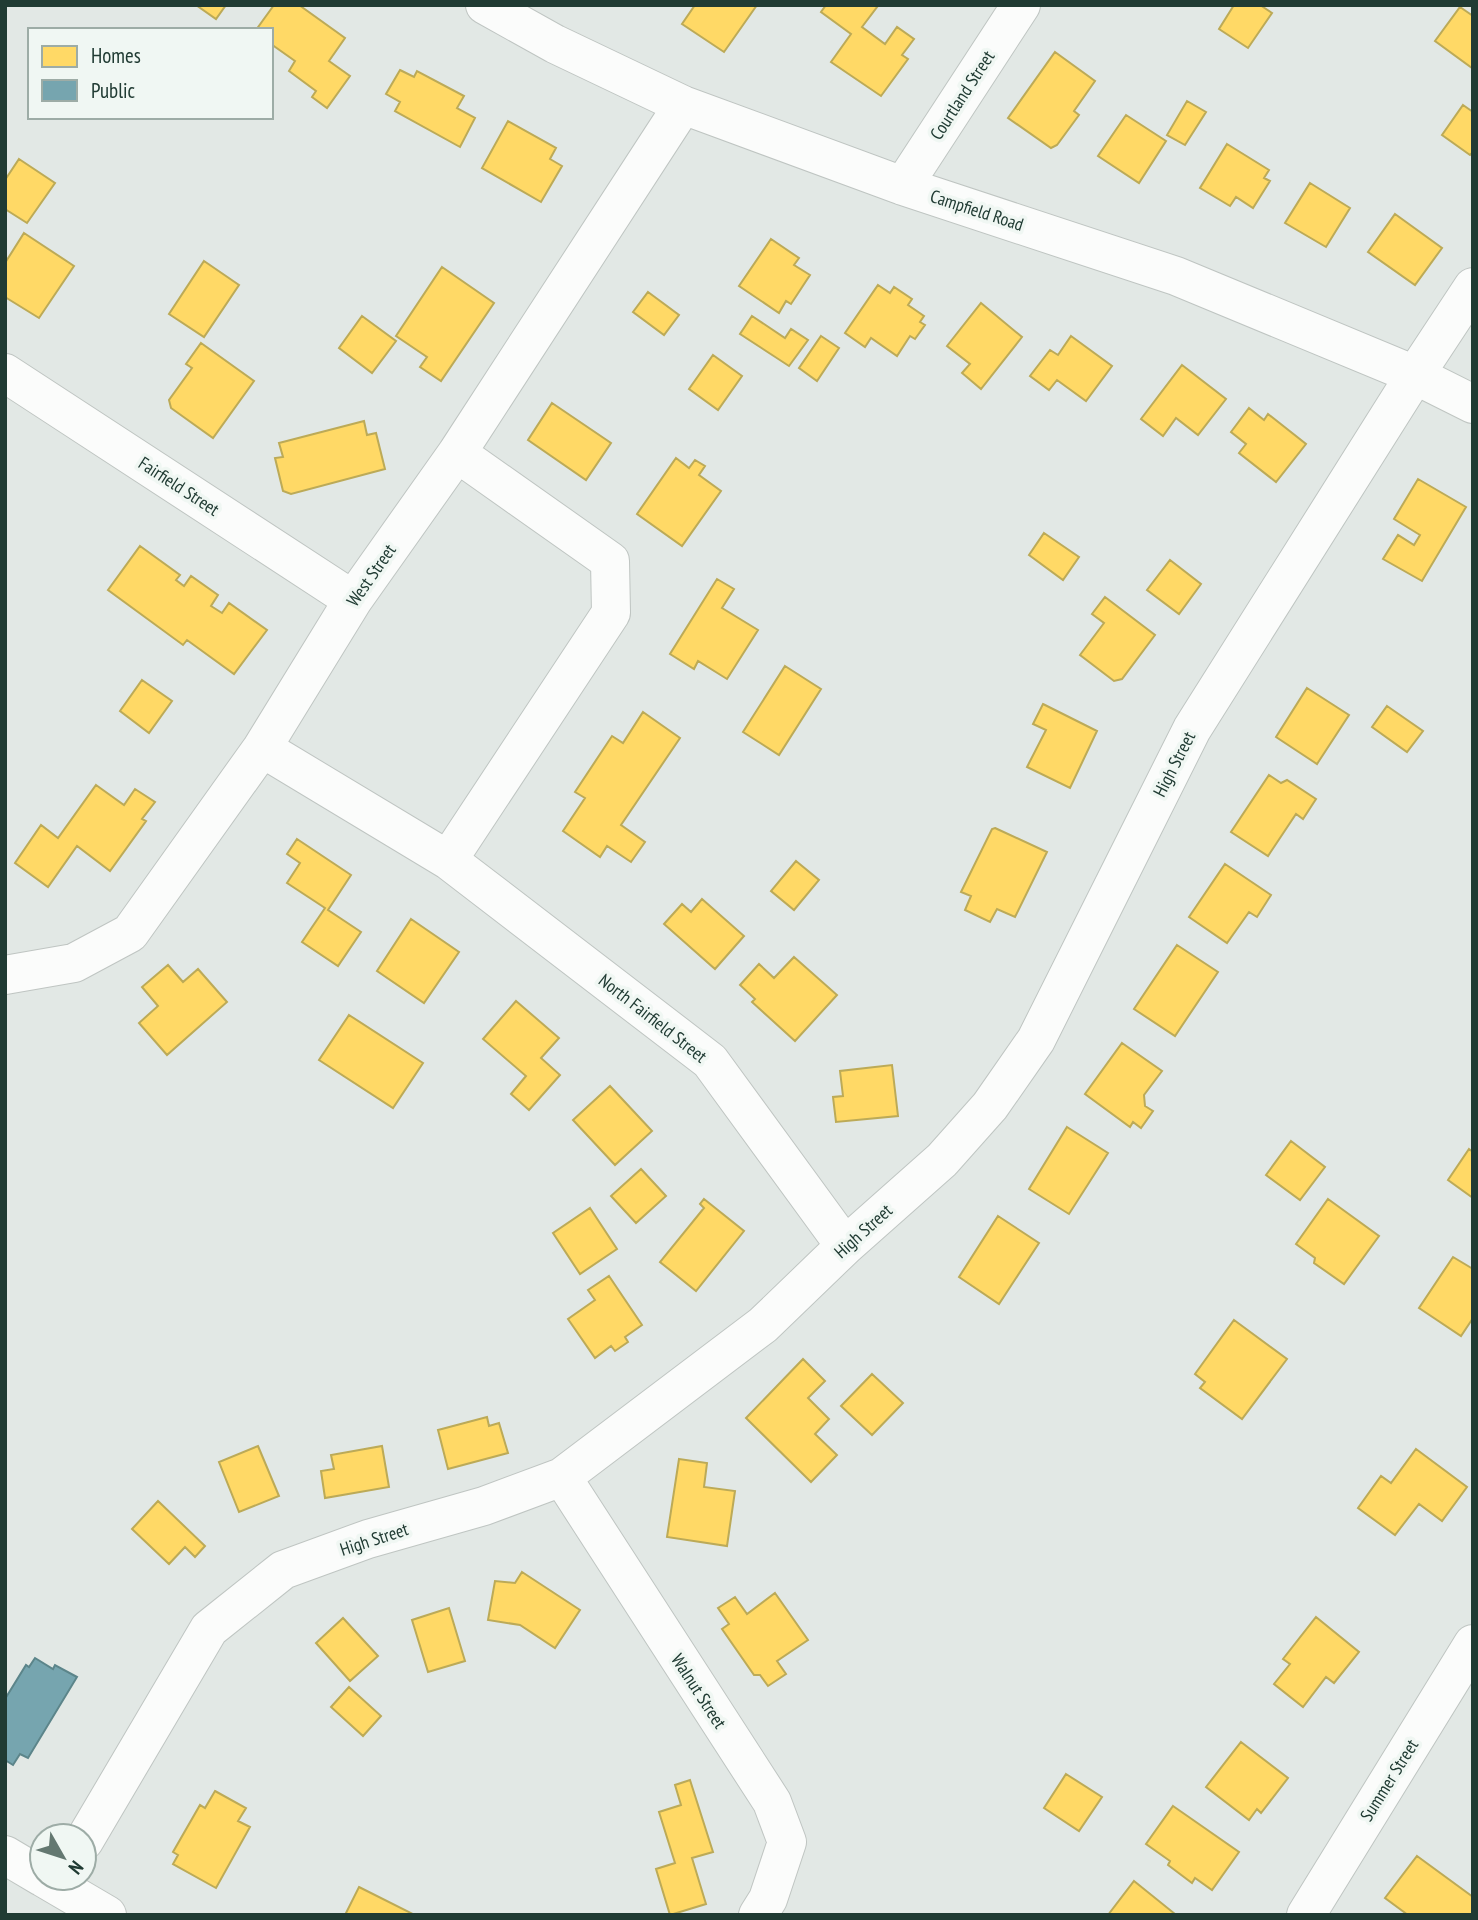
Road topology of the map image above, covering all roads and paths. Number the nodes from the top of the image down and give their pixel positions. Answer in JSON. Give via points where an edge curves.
{"nodes":[{"id":1,"x":485,"y":5,"type":"edge"},
{"id":2,"x":1021,"y":5,"type":"edge"},
{"id":3,"x":683,"y":105,"type":"junction"},
{"id":4,"x":902,"y":186,"type":"junction"},
{"id":5,"x":1473,"y":287,"type":"edge"},
{"id":6,"x":5,"y":373,"type":"edge"},
{"id":7,"x":1415,"y":375,"type":"junction"},
{"id":8,"x":1473,"y":404,"type":"edge"},
{"id":9,"x":457,"y":453,"type":"junction"},
{"id":10,"x":353,"y":600,"type":"junction"},
{"id":11,"x":262,"y":748,"type":"junction"},
{"id":12,"x":448,"y":860,"type":"junction"},
{"id":13,"x":5,"y":975,"type":"edge"},
{"id":14,"x":845,"y":1247,"type":"junction"},
{"id":15,"x":562,"y":1477,"type":"junction"},
{"id":16,"x":1473,"y":1644,"type":"edge"},
{"id":17,"x":95,"y":1822,"type":"edge"},
{"id":18,"x":5,"y":1854,"type":"edge"},
{"id":19,"x":28,"y":1871,"type":"edge"},
{"id":20,"x":59,"y":1892,"type":"edge"},
{"id":21,"x":107,"y":1915,"type":"edge"},
{"id":22,"x":758,"y":1915,"type":"edge"},
{"id":23,"x":1306,"y":1915,"type":"edge"}],
"edges":[{"from":1,"to":3,"type":"street","name":"Campfield Road"},
{"from":2,"to":4,"type":"street","name":"Courtland Street"},
{"from":3,"to":4,"type":"street","name":"Campfield Road"},
{"from":3,"to":9,"type":"street","name":"West Street"},
{"from":4,"to":7,"type":"street","name":"Campfield Road","via":[[1176,275]]},
{"from":5,"to":7,"type":"street","name":"High Street"},
{"from":6,"to":10,"type":"street","name":"Fairfield Street"},
{"from":7,"to":8,"type":"street","name":"Campfield Road"},
{"from":7,"to":14,"type":"street","name":"High Street","via":[[1192,729],[1037,1040],[990,1106],[942,1160]]},
{"from":9,"to":10,"type":"street","name":"West Street"},
{"from":9,"to":12,"type":"street","via":[[610,561],[611,613]]},
{"from":10,"to":11,"type":"street","name":"West Street"},
{"from":11,"to":12,"type":"street","name":"North Fairfield Street"},
{"from":11,"to":13,"type":"street","name":"West Street","via":[[130,933],[74,963]]},
{"from":12,"to":14,"type":"street","name":"North Fairfield Street","via":[[710,1061]]},
{"from":14,"to":15,"type":"street","name":"High Street","via":[[763,1325]]},
{"from":15,"to":17,"type":"street","name":"High Street","via":[[283,1570],[209,1629]]},
{"from":15,"to":22,"type":"street","name":"Walnut Street","via":[[772,1802],[787,1842]]},
{"from":16,"to":23,"type":"street","name":"Summer Street"},
{"from":18,"to":19,"type":"street"},
{"from":20,"to":21,"type":"street"}]}
